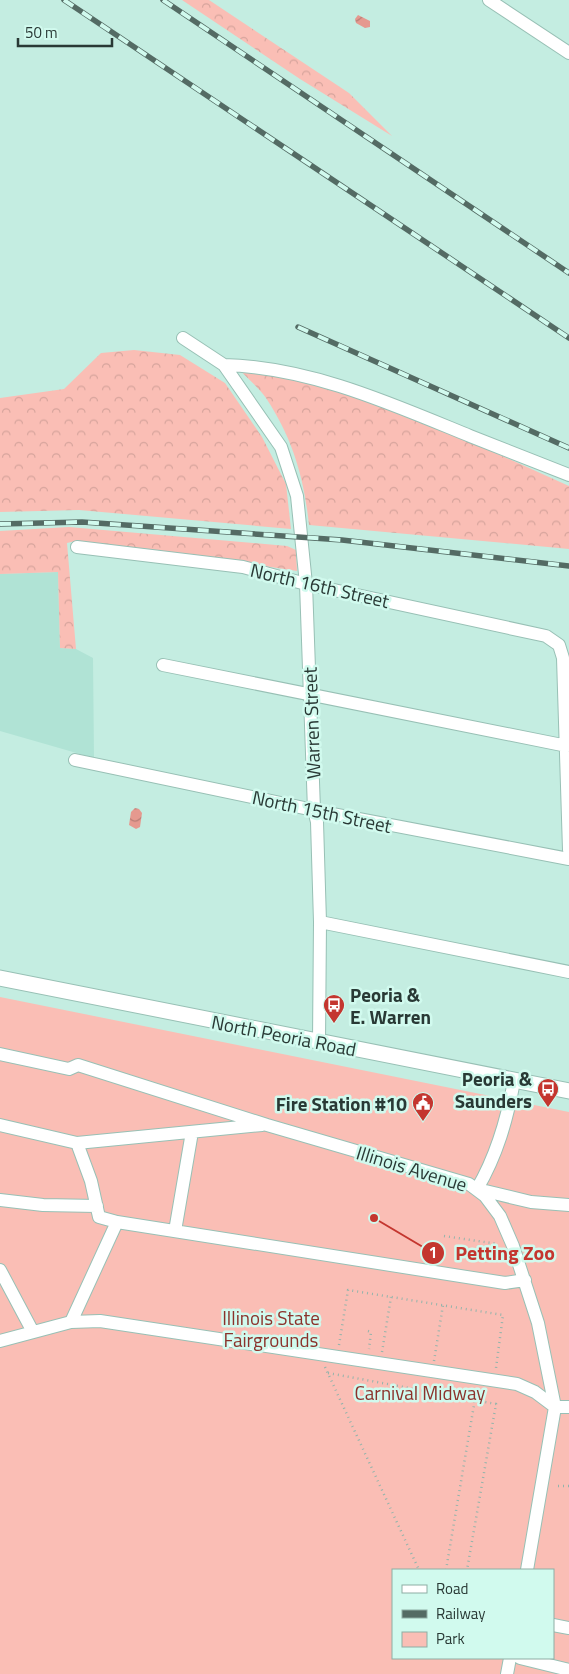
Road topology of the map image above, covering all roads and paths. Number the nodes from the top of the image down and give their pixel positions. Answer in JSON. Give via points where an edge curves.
{"nodes":[{"id":1,"x":489,"y":0,"type":"edge"},
{"id":2,"x":569,"y":53,"type":"edge"},
{"id":3,"x":184,"y":338,"type":"dead end"},
{"id":4,"x":224,"y":365,"type":"junction"},
{"id":5,"x":569,"y":475,"type":"edge"},
{"id":6,"x":77,"y":547,"type":"dead end"},
{"id":7,"x":306,"y":584,"type":"junction"},
{"id":8,"x":163,"y":664,"type":"dead end"},
{"id":9,"x":310,"y":694,"type":"junction"},
{"id":10,"x":568,"y":738,"type":"edge"},
{"id":11,"x":75,"y":760,"type":"dead end"},
{"id":12,"x":314,"y":810,"type":"junction"},
{"id":13,"x":569,"y":850,"type":"edge"},
{"id":14,"x":569,"y":859,"type":"edge"},
{"id":15,"x":320,"y":922,"type":"junction"},
{"id":16,"x":569,"y":972,"type":"edge"},
{"id":17,"x":0,"y":978,"type":"edge"},
{"id":18,"x":319,"y":1042,"type":"junction"},
{"id":19,"x":0,"y":1054,"type":"edge"},
{"id":20,"x":514,"y":1081,"type":"junction"},
{"id":21,"x":569,"y":1091,"type":"edge"},
{"id":22,"x":267,"y":1124,"type":"junction"},
{"id":23,"x":0,"y":1125,"type":"edge"},
{"id":24,"x":192,"y":1132,"type":"junction"},
{"id":25,"x":77,"y":1143,"type":"junction"},
{"id":26,"x":477,"y":1189,"type":"junction"},
{"id":27,"x":0,"y":1200,"type":"edge"},
{"id":28,"x":569,"y":1205,"type":"edge"},
{"id":29,"x":97,"y":1206,"type":"junction"},
{"id":30,"x":117,"y":1222,"type":"junction"},
{"id":31,"x":175,"y":1231,"type":"junction"},
{"id":32,"x":444,"y":1236,"type":"dead end"},
{"id":33,"x":500,"y":1244,"type":"dead end"},
{"id":34,"x":0,"y":1270,"type":"edge"},
{"id":35,"x":525,"y":1280,"type":"junction"},
{"id":36,"x":391,"y":1297,"type":"junction"},
{"id":37,"x":443,"y":1305,"type":"junction"},
{"id":38,"x":70,"y":1322,"type":"junction"},
{"id":39,"x":33,"y":1332,"type":"junction"},
{"id":40,"x":368,"y":1332,"type":"dead end"},
{"id":41,"x":0,"y":1340,"type":"edge"},
{"id":42,"x":318,"y":1353,"type":"junction"},
{"id":43,"x":368,"y":1353,"type":"dead end"},
{"id":44,"x":337,"y":1356,"type":"junction"},
{"id":45,"x":380,"y":1362,"type":"junction"},
{"id":46,"x":433,"y":1370,"type":"junction"},
{"id":47,"x":328,"y":1373,"type":"junction"},
{"id":48,"x":494,"y":1380,"type":"junction"},
{"id":49,"x":475,"y":1399,"type":"junction"},
{"id":50,"x":555,"y":1407,"type":"junction"},
{"id":51,"x":569,"y":1407,"type":"edge"},
{"id":52,"x":558,"y":1486,"type":"dead end"},
{"id":53,"x":569,"y":1486,"type":"edge"},
{"id":54,"x":419,"y":1569,"type":"edge"},
{"id":55,"x":446,"y":1569,"type":"edge"},
{"id":56,"x":467,"y":1569,"type":"edge"},
{"id":57,"x":527,"y":1569,"type":"edge"},
{"id":58,"x":554,"y":1625,"type":"edge"},
{"id":59,"x":569,"y":1628,"type":"edge"},
{"id":60,"x":510,"y":1659,"type":"edge"},
{"id":61,"x":524,"y":1659,"type":"edge"},
{"id":62,"x":569,"y":1670,"type":"edge"},
{"id":63,"x":506,"y":1674,"type":"edge"}],
"edges":[{"from":1,"to":2,"type":"street"},
{"from":3,"to":4,"type":"street"},
{"from":4,"to":5,"type":"street","via":[[247,365],[337,385]]},
{"from":4,"to":7,"type":"street","name":"Warren Street","via":[[280,447],[290,470],[297,496]]},
{"from":6,"to":7,"type":"street","name":"North 16th Street","via":[[243,567]]},
{"from":7,"to":9,"type":"street","name":"Warren Street"},
{"from":7,"to":10,"type":"street","name":"North 16th Street","via":[[546,636],[559,645],[564,658]]},
{"from":8,"to":9,"type":"street"},
{"from":9,"to":10,"type":"street"},
{"from":9,"to":12,"type":"street","name":"Warren Street"},
{"from":10,"to":13,"type":"street"},
{"from":11,"to":12,"type":"street","name":"North 15th Street"},
{"from":12,"to":14,"type":"street","name":"North 15th Street"},
{"from":12,"to":15,"type":"street","name":"Warren Street"},
{"from":15,"to":16,"type":"street"},
{"from":15,"to":18,"type":"street","name":"Warren Street"},
{"from":17,"to":18,"type":"main road","name":"North Peoria Road"},
{"from":18,"to":20,"type":"main road","name":"North Peoria Road"},
{"from":19,"to":22,"type":"street","name":"Illinois Avenue","via":[[69,1069],[78,1064]]},
{"from":20,"to":21,"type":"main road","name":"North Peoria Road"},
{"from":20,"to":26,"type":"street","via":[[496,1153]]},
{"from":22,"to":24,"type":"street"},
{"from":22,"to":26,"type":"street","name":"Illinois Avenue"},
{"from":23,"to":25,"type":"street"},
{"from":24,"to":25,"type":"street"},
{"from":24,"to":31,"type":"street"},
{"from":25,"to":29,"type":"street"},
{"from":26,"to":28,"type":"street","via":[[530,1202]]},
{"from":26,"to":35,"type":"street","name":"Illinois Avenue","via":[[500,1216]]},
{"from":27,"to":29,"type":"street"},
{"from":29,"to":30,"type":"street","via":[[100,1217]]},
{"from":30,"to":31,"type":"street"},
{"from":30,"to":38,"type":"street"},
{"from":31,"to":35,"type":"street","via":[[505,1283]]},
{"from":32,"to":33,"type":"path"},
{"from":34,"to":39,"type":"street"},
{"from":35,"to":50,"type":"street","name":"Illinois Avenue","via":[[538,1323]]},
{"from":36,"to":37,"type":"path"},
{"from":36,"to":44,"type":"path","via":[[348,1290]]},
{"from":36,"to":45,"type":"path"},
{"from":37,"to":46,"type":"path"},
{"from":37,"to":48,"type":"path","via":[[503,1315]]},
{"from":38,"to":39,"type":"street"},
{"from":38,"to":42,"type":"street","via":[[100,1321]]},
{"from":39,"to":41,"type":"street"},
{"from":40,"to":43,"type":"path","via":[[371,1332]]},
{"from":42,"to":44,"type":"street"},
{"from":42,"to":47,"type":"path"},
{"from":44,"to":45,"type":"street"},
{"from":45,"to":46,"type":"street"},
{"from":46,"to":48,"type":"street"},
{"from":47,"to":49,"type":"path"},
{"from":47,"to":54,"type":"path"},
{"from":48,"to":50,"type":"street","via":[[517,1384]]},
{"from":49,"to":55,"type":"path"},
{"from":49,"to":56,"type":"path","via":[[496,1404]]},
{"from":50,"to":51,"type":"street"},
{"from":50,"to":57,"type":"street","name":"Illinois Avenue"},
{"from":52,"to":53,"type":"path"},
{"from":58,"to":59,"type":"street"},
{"from":60,"to":63,"type":"street"},
{"from":61,"to":62,"type":"street"}]}
